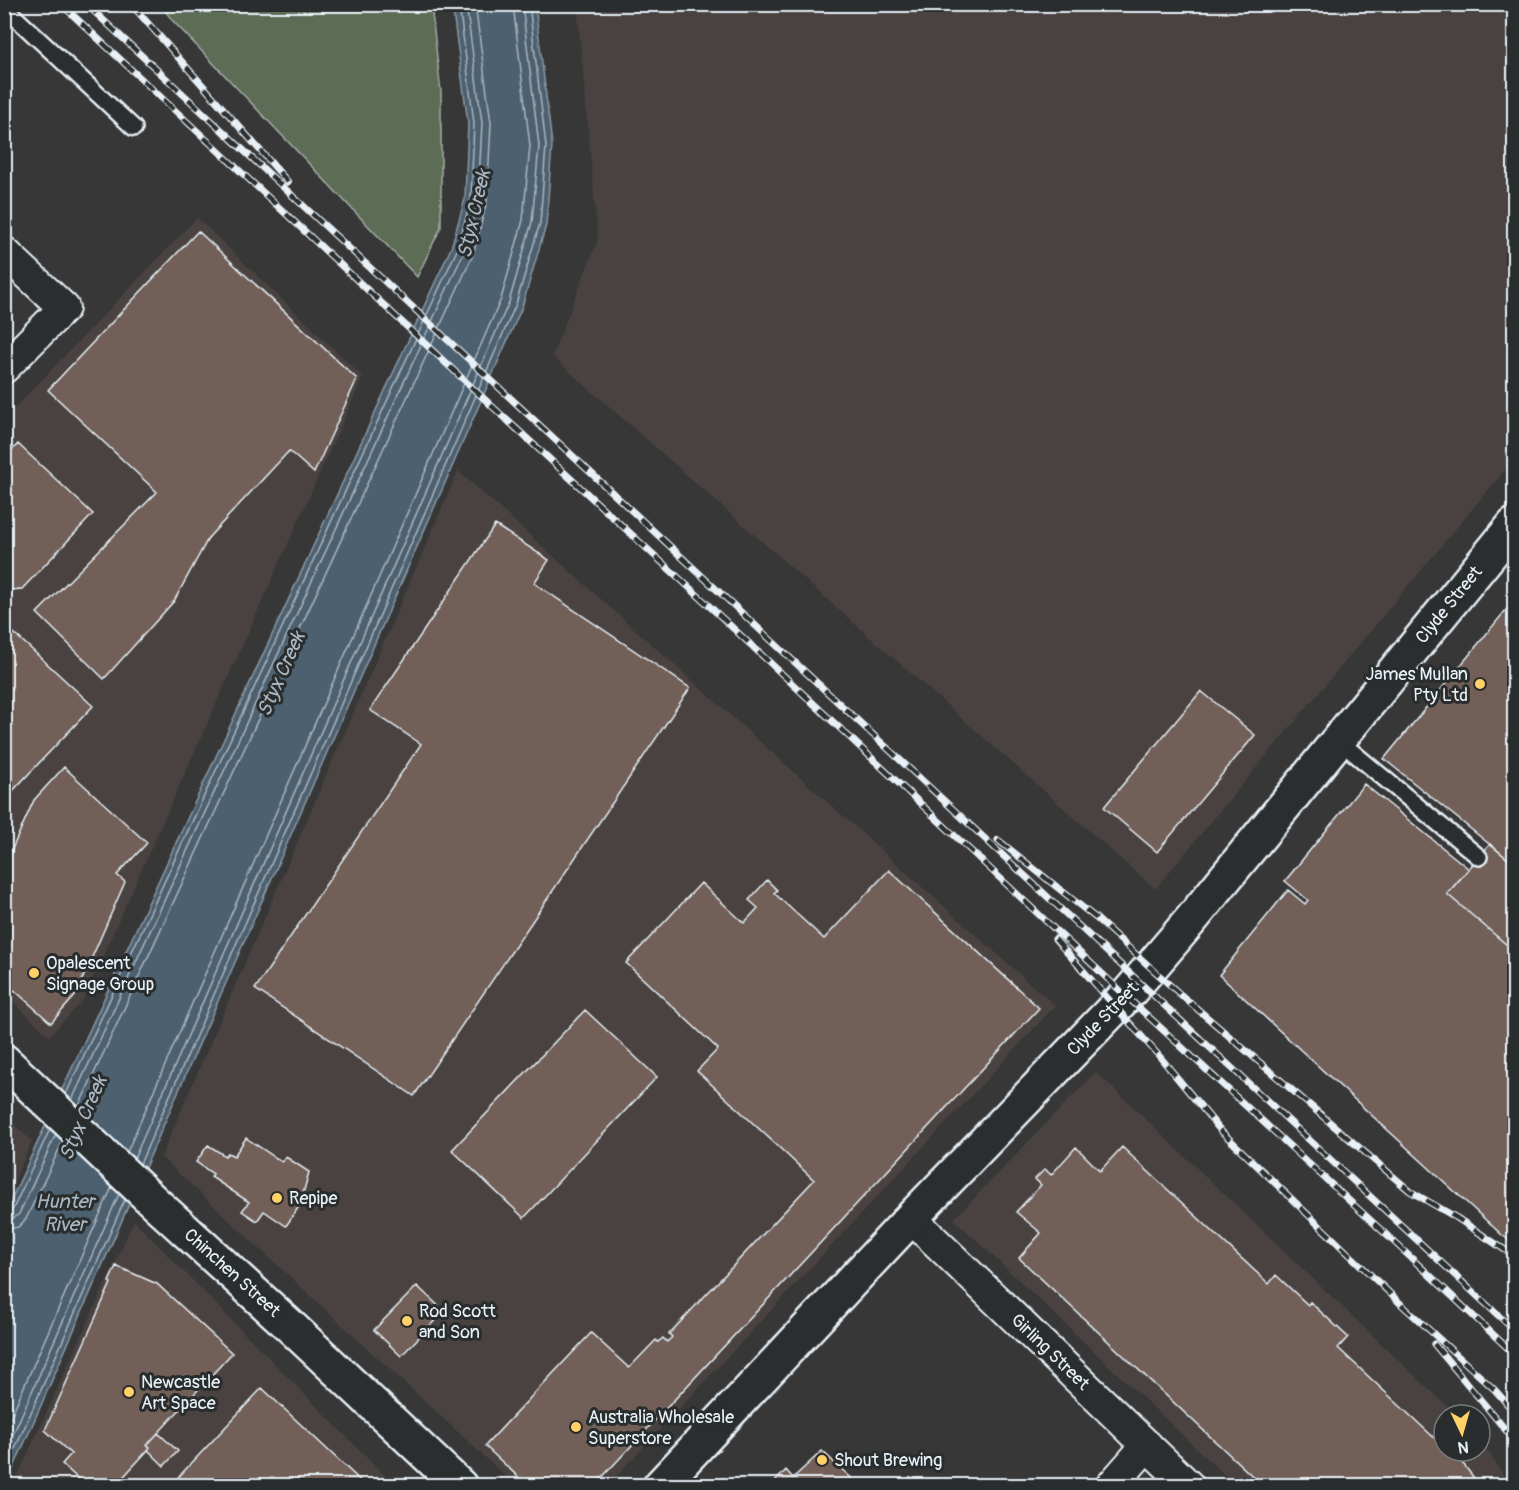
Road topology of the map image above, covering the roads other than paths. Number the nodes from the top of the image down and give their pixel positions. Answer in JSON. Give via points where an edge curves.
{"nodes":[{"id":1,"x":4,"y":7,"type":"edge"},
{"id":2,"x":134,"y":128,"type":"dead end"},
{"id":3,"x":4,"y":252,"type":"edge"},
{"id":4,"x":4,"y":368,"type":"edge"},
{"id":5,"x":1511,"y":537,"type":"edge"},
{"id":6,"x":1338,"y":740,"type":"junction"},
{"id":7,"x":1479,"y":857,"type":"dead end"},
{"id":8,"x":4,"y":1061,"type":"edge"},
{"id":9,"x":911,"y":1218,"type":"junction"},
{"id":10,"x":1147,"y":1444,"type":"junction"},
{"id":11,"x":460,"y":1485,"type":"edge"},
{"id":12,"x":660,"y":1485,"type":"edge"},
{"id":13,"x":1111,"y":1485,"type":"edge"},
{"id":14,"x":1189,"y":1485,"type":"edge"}],
"edges":[{"from":1,"to":2,"type":"lane"},
{"from":3,"to":4,"type":"street","via":[[64,308]]},
{"from":5,"to":6,"type":"street","name":"Clyde Street"},
{"from":6,"to":7,"type":"lane"},
{"from":6,"to":9,"type":"street","name":"Clyde Street","via":[[1126,996]]},
{"from":8,"to":11,"type":"street","name":"Chinchen Street"},
{"from":9,"to":10,"type":"street","name":"Girling Street"},
{"from":9,"to":12,"type":"street","name":"Clyde Street"},
{"from":10,"to":13,"type":"street"},
{"from":10,"to":14,"type":"street","name":"Girling Street"}]}
